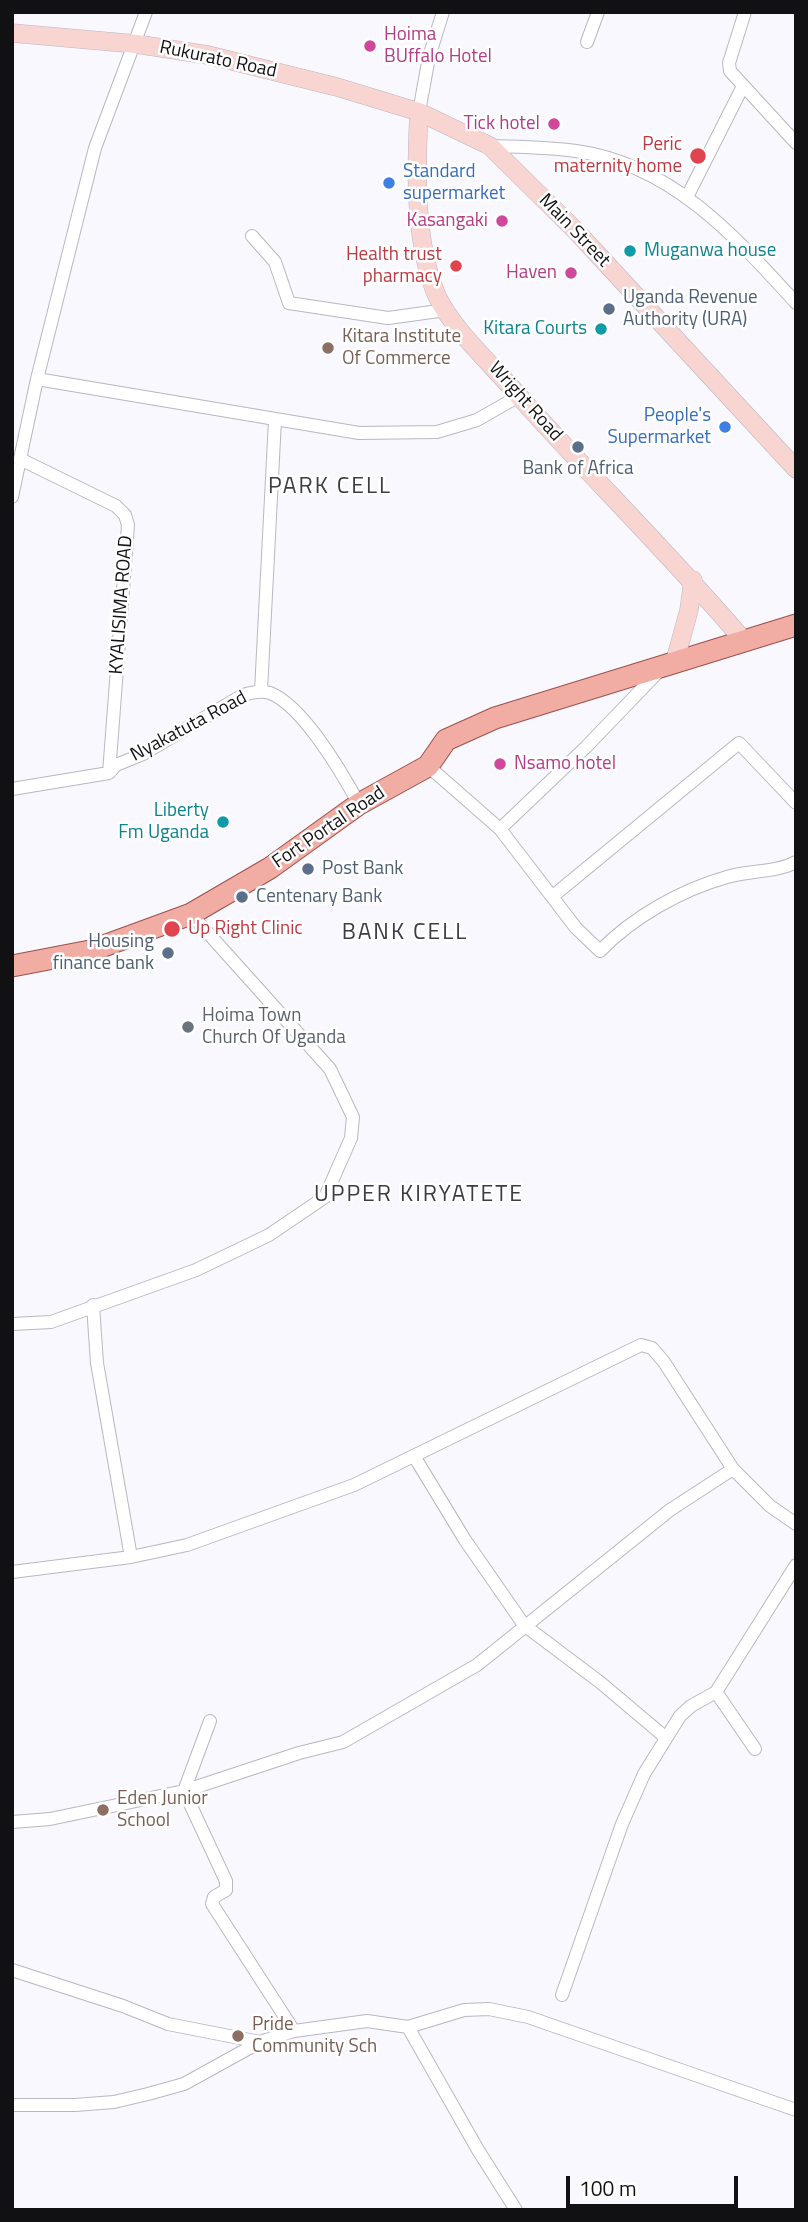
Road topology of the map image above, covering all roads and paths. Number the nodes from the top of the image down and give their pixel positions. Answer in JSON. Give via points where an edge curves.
{"nodes":[{"id":1,"x":146,"y":12,"type":"edge"},
{"id":2,"x":443,"y":12,"type":"edge"},
{"id":3,"x":598,"y":12,"type":"edge"},
{"id":4,"x":745,"y":12,"type":"edge"},
{"id":5,"x":12,"y":33,"type":"edge"},
{"id":6,"x":587,"y":42,"type":"dead end"},
{"id":7,"x":136,"y":44,"type":"junction"},
{"id":8,"x":743,"y":86,"type":"junction"},
{"id":9,"x":419,"y":112,"type":"junction"},
{"id":10,"x":796,"y":143,"type":"edge"},
{"id":11,"x":490,"y":146,"type":"junction"},
{"id":12,"x":687,"y":197,"type":"junction"},
{"id":13,"x":252,"y":236,"type":"dead end"},
{"id":14,"x":796,"y":303,"type":"edge"},
{"id":15,"x":446,"y":310,"type":"junction"},
{"id":16,"x":37,"y":379,"type":"junction"},
{"id":17,"x":519,"y":396,"type":"junction"},
{"id":18,"x":275,"y":420,"type":"junction"},
{"id":19,"x":20,"y":459,"type":"junction"},
{"id":20,"x":796,"y":469,"type":"edge"},
{"id":21,"x":12,"y":497,"type":"edge"},
{"id":22,"x":692,"y":580,"type":"junction"},
{"id":23,"x":796,"y":625,"type":"edge"},
{"id":24,"x":744,"y":641,"type":"junction"},
{"id":25,"x":668,"y":665,"type":"junction"},
{"id":26,"x":261,"y":691,"type":"junction"},
{"id":27,"x":429,"y":766,"type":"junction"},
{"id":28,"x":109,"y":772,"type":"junction"},
{"id":29,"x":12,"y":789,"type":"edge"},
{"id":30,"x":796,"y":803,"type":"edge"},
{"id":31,"x":359,"y":804,"type":"junction"},
{"id":32,"x":500,"y":829,"type":"junction"},
{"id":33,"x":796,"y":862,"type":"edge"},
{"id":34,"x":553,"y":896,"type":"junction"},
{"id":35,"x":191,"y":914,"type":"junction"},
{"id":36,"x":12,"y":966,"type":"edge"},
{"id":37,"x":93,"y":1305,"type":"junction"},
{"id":38,"x":12,"y":1324,"type":"edge"},
{"id":39,"x":414,"y":1456,"type":"junction"},
{"id":40,"x":733,"y":1469,"type":"junction"},
{"id":41,"x":796,"y":1524,"type":"edge"},
{"id":42,"x":131,"y":1557,"type":"junction"},
{"id":43,"x":796,"y":1565,"type":"edge"},
{"id":44,"x":12,"y":1572,"type":"edge"},
{"id":45,"x":524,"y":1625,"type":"junction"},
{"id":46,"x":716,"y":1692,"type":"junction"},
{"id":47,"x":210,"y":1721,"type":"dead end"},
{"id":48,"x":665,"y":1737,"type":"junction"},
{"id":49,"x":755,"y":1749,"type":"dead end"},
{"id":50,"x":184,"y":1791,"type":"junction"},
{"id":51,"x":12,"y":1822,"type":"edge"},
{"id":52,"x":12,"y":1970,"type":"edge"},
{"id":53,"x":562,"y":1995,"type":"dead end"},
{"id":54,"x":408,"y":2027,"type":"junction"},
{"id":55,"x":293,"y":2031,"type":"junction"},
{"id":56,"x":260,"y":2042,"type":"junction"},
{"id":57,"x":12,"y":2105,"type":"edge"},
{"id":58,"x":796,"y":2110,"type":"edge"},
{"id":59,"x":516,"y":2210,"type":"edge"}],
"edges":[{"from":1,"to":7,"type":"street"},
{"from":2,"to":9,"type":"street"},
{"from":3,"to":6,"type":"street"},
{"from":4,"to":8,"type":"street","via":[[729,67]]},
{"from":5,"to":7,"type":"street","name":"Rukurato Road"},
{"from":7,"to":9,"type":"street","name":"Rukurato Road","via":[[208,55]]},
{"from":7,"to":16,"type":"street","via":[[95,149]]},
{"from":8,"to":10,"type":"street"},
{"from":8,"to":12,"type":"street"},
{"from":9,"to":11,"type":"street","name":"Main Street"},
{"from":9,"to":15,"type":"street","name":"Wright Road","via":[[420,210],[431,276]]},
{"from":11,"to":12,"type":"street","via":[[602,156]]},
{"from":11,"to":20,"type":"street","name":"Main Street","via":[[585,241]]},
{"from":12,"to":14,"type":"street","via":[[716,218]]},
{"from":13,"to":15,"type":"street","via":[[275,262],[289,303],[388,318]]},
{"from":15,"to":17,"type":"street","name":"Wright Road"},
{"from":16,"to":18,"type":"street"},
{"from":16,"to":19,"type":"street"},
{"from":17,"to":18,"type":"street","via":[[477,420],[422,434],[359,433]]},
{"from":17,"to":22,"type":"street","name":"Wright Road"},
{"from":18,"to":26,"type":"street"},
{"from":19,"to":21,"type":"street"},
{"from":19,"to":28,"type":"street","name":"KYALISIMA ROAD","via":[[116,506],[128,525]]},
{"from":22,"to":24,"type":"street","name":"Wright Road"},
{"from":22,"to":25,"type":"street","via":[[690,610]]},
{"from":23,"to":24,"type":"main road","name":"Fort Portal Road"},
{"from":24,"to":25,"type":"main road","name":"Fort Portal Road"},
{"from":25,"to":27,"type":"main road","name":"Fort Portal Road","via":[[495,718],[446,740]]},
{"from":25,"to":32,"type":"street"},
{"from":26,"to":28,"type":"street","name":"Nyakatuta Road","via":[[243,695]]},
{"from":26,"to":31,"type":"street","name":"Nyakatuta Road","via":[[280,700],[305,722]]},
{"from":27,"to":31,"type":"main road","name":"Fort Portal Road"},
{"from":27,"to":32,"type":"street"},
{"from":28,"to":29,"type":"street","name":"Nyakatuta Road"},
{"from":30,"to":34,"type":"street","via":[[739,743]]},
{"from":31,"to":35,"type":"main road","name":"Fort Portal Road","via":[[270,868]]},
{"from":32,"to":34,"type":"street"},
{"from":33,"to":34,"type":"street","via":[[783,869],[725,877],[676,897],[616,935],[600,951],[576,929]]},
{"from":35,"to":36,"type":"main road","name":"Fort Portal Road","via":[[90,951]]},
{"from":35,"to":37,"type":"street","via":[[330,1069],[353,1116],[351,1138],[325,1198],[269,1235],[196,1270]]},
{"from":37,"to":38,"type":"street","via":[[51,1321]]},
{"from":37,"to":42,"type":"street","via":[[102,1397]]},
{"from":39,"to":40,"type":"street","via":[[642,1345],[652,1348],[664,1362]]},
{"from":39,"to":42,"type":"street","via":[[354,1485],[187,1545]]},
{"from":39,"to":45,"type":"street"},
{"from":40,"to":41,"type":"street","via":[[769,1506]]},
{"from":40,"to":45,"type":"street","via":[[670,1510]]},
{"from":42,"to":44,"type":"street"},
{"from":43,"to":46,"type":"street"},
{"from":45,"to":48,"type":"street"},
{"from":45,"to":50,"type":"street","via":[[477,1665],[343,1742]]},
{"from":46,"to":48,"type":"street","via":[[691,1706]]},
{"from":46,"to":49,"type":"street"},
{"from":47,"to":50,"type":"street"},
{"from":48,"to":53,"type":"street","via":[[622,1824]]},
{"from":50,"to":51,"type":"street","via":[[50,1819]]},
{"from":50,"to":55,"type":"street","via":[[227,1885],[212,1903]]},
{"from":52,"to":56,"type":"street","via":[[168,2024]]},
{"from":54,"to":55,"type":"street","via":[[367,2021]]},
{"from":54,"to":58,"type":"street","via":[[464,2010],[489,2009],[528,2017]]},
{"from":54,"to":59,"type":"street"},
{"from":55,"to":56,"type":"street"},
{"from":56,"to":57,"type":"street","via":[[196,2078],[148,2094],[101,2103]]}]}
